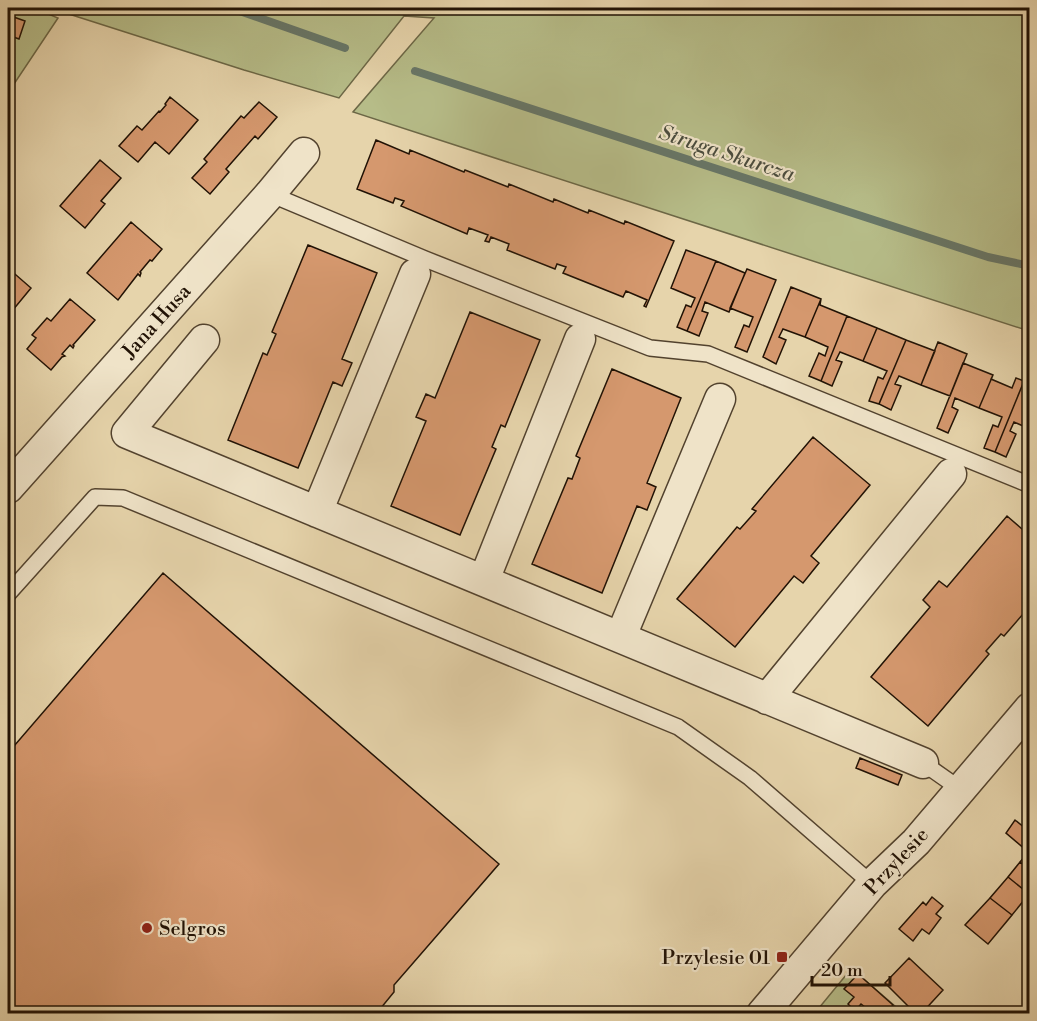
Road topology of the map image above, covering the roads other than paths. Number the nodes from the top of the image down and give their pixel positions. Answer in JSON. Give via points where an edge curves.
{"nodes":[{"id":1,"x":304,"y":153,"type":"dead end"},
{"id":2,"x":270,"y":194,"type":"junction"},
{"id":3,"x":415,"y":274,"type":"dead end"},
{"id":4,"x":580,"y":339,"type":"dead end"},
{"id":5,"x":204,"y":340,"type":"dead end"},
{"id":6,"x":720,"y":399,"type":"dead end"},
{"id":7,"x":951,"y":474,"type":"dead end"},
{"id":8,"x":1029,"y":485,"type":"edge"},
{"id":9,"x":8,"y":488,"type":"edge"},
{"id":10,"x":317,"y":512,"type":"junction"},
{"id":11,"x":484,"y":580,"type":"junction"},
{"id":12,"x":8,"y":594,"type":"edge"},
{"id":13,"x":621,"y":636,"type":"junction"},
{"id":14,"x":767,"y":699,"type":"junction"},
{"id":15,"x":1029,"y":708,"type":"edge"},
{"id":16,"x":923,"y":763,"type":"joint"},
{"id":17,"x":960,"y":789,"type":"junction"},
{"id":18,"x":872,"y":884,"type":"junction"},
{"id":19,"x":762,"y":1014,"type":"edge"}],
"edges":[{"from":1,"to":2,"type":"street","name":"Jana Husa"},
{"from":2,"to":8,"type":"lane","via":[[650,348],[708,354]]},
{"from":2,"to":9,"type":"street","name":"Jana Husa"},
{"from":3,"to":10,"type":"street"},
{"from":4,"to":11,"type":"street"},
{"from":5,"to":10,"type":"street","via":[[127,433]]},
{"from":6,"to":13,"type":"street"},
{"from":7,"to":14,"type":"street"},
{"from":10,"to":11,"type":"street"},
{"from":11,"to":13,"type":"street"},
{"from":12,"to":18,"type":"lane","via":[[95,496],[123,498],[678,727],[750,778]]},
{"from":13,"to":14,"type":"street"},
{"from":14,"to":16,"type":"street"},
{"from":15,"to":17,"type":"street","name":"Przylesie"},
{"from":16,"to":17,"type":"lane"},
{"from":17,"to":18,"type":"street","name":"Przylesie","via":[[916,842]]},
{"from":18,"to":19,"type":"street","name":"Przylesie"}]}
